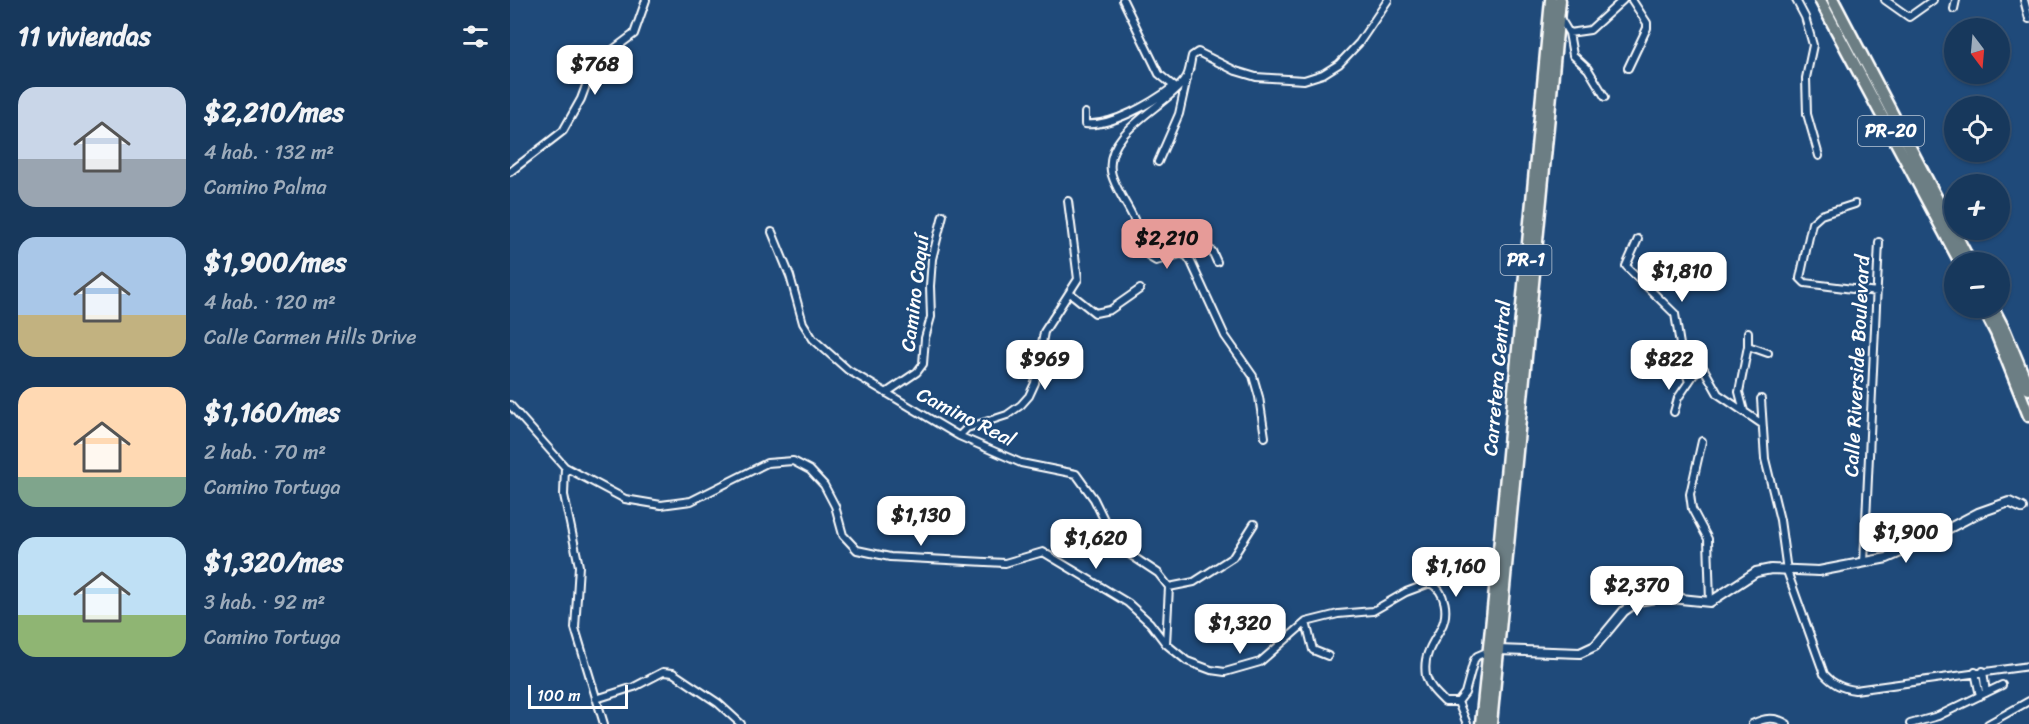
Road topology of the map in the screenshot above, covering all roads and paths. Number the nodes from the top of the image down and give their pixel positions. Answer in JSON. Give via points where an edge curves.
{"nodes":[{"id":1,"x":646,"y":0,"type":"edge"},
{"id":2,"x":1123,"y":0,"type":"edge"},
{"id":3,"x":1388,"y":0,"type":"edge"},
{"id":4,"x":1551,"y":0,"type":"edge"},
{"id":5,"x":1560,"y":0,"type":"edge"},
{"id":6,"x":1623,"y":0,"type":"edge"},
{"id":7,"x":1632,"y":0,"type":"edge"},
{"id":8,"x":1796,"y":0,"type":"edge"},
{"id":9,"x":1820,"y":0,"type":"edge"},
{"id":10,"x":1834,"y":0,"type":"edge"},
{"id":11,"x":1885,"y":0,"type":"edge"},
{"id":12,"x":1933,"y":0,"type":"edge"},
{"id":13,"x":1956,"y":0,"type":"edge"},
{"id":14,"x":2024,"y":0,"type":"edge"},
{"id":15,"x":1954,"y":9,"type":"dead end"},
{"id":16,"x":1558,"y":15,"type":"junction"},
{"id":17,"x":2029,"y":20,"type":"edge"},
{"id":18,"x":1569,"y":33,"type":"junction"},
{"id":19,"x":1628,"y":68,"type":"dead end"},
{"id":20,"x":1188,"y":75,"type":"junction"},
{"id":21,"x":1176,"y":88,"type":"junction"},
{"id":22,"x":1605,"y":97,"type":"dead end"},
{"id":23,"x":1085,"y":113,"type":"dead end"},
{"id":24,"x":1819,"y":156,"type":"dead end"},
{"id":25,"x":1158,"y":162,"type":"dead end"},
{"id":26,"x":510,"y":172,"type":"edge"},
{"id":27,"x":1068,"y":201,"type":"dead end"},
{"id":28,"x":1856,"y":204,"type":"dead end"},
{"id":29,"x":944,"y":215,"type":"dead end"},
{"id":30,"x":772,"y":232,"type":"dead end"},
{"id":31,"x":1638,"y":239,"type":"dead end"},
{"id":32,"x":1879,"y":242,"type":"dead end"},
{"id":33,"x":1955,"y":252,"type":"edge"},
{"id":34,"x":1965,"y":252,"type":"edge"},
{"id":35,"x":1181,"y":254,"type":"junction"},
{"id":36,"x":1217,"y":262,"type":"dead end"},
{"id":37,"x":1140,"y":289,"type":"dead end"},
{"id":38,"x":1877,"y":292,"type":"junction"},
{"id":39,"x":1070,"y":293,"type":"junction"},
{"id":40,"x":1988,"y":318,"type":"edge"},
{"id":41,"x":1998,"y":318,"type":"edge"},
{"id":42,"x":1748,"y":332,"type":"dead end"},
{"id":43,"x":1748,"y":346,"type":"junction"},
{"id":44,"x":1768,"y":353,"type":"dead end"},
{"id":45,"x":1689,"y":382,"type":"junction"},
{"id":46,"x":2029,"y":389,"type":"edge"},
{"id":47,"x":886,"y":393,"type":"junction"},
{"id":48,"x":1761,"y":399,"type":"dead end"},
{"id":49,"x":510,"y":405,"type":"edge"},
{"id":50,"x":1674,"y":412,"type":"dead end"},
{"id":51,"x":1744,"y":412,"type":"junction"},
{"id":52,"x":2029,"y":416,"type":"edge"},
{"id":53,"x":1762,"y":423,"type":"junction"},
{"id":54,"x":958,"y":436,"type":"junction"},
{"id":55,"x":1265,"y":437,"type":"dead end"},
{"id":56,"x":1702,"y":441,"type":"dead end"},
{"id":57,"x":565,"y":467,"type":"junction"},
{"id":58,"x":2022,"y":508,"type":"dead end"},
{"id":59,"x":1254,"y":524,"type":"dead end"},
{"id":60,"x":1864,"y":563,"type":"junction"},
{"id":61,"x":1787,"y":571,"type":"junction"},
{"id":62,"x":1169,"y":587,"type":"junction"},
{"id":63,"x":1710,"y":602,"type":"junction"},
{"id":64,"x":1306,"y":622,"type":"junction"},
{"id":65,"x":1166,"y":644,"type":"junction"},
{"id":66,"x":1493,"y":650,"type":"junction"},
{"id":67,"x":1328,"y":656,"type":"dead end"},
{"id":68,"x":2029,"y":666,"type":"edge"},
{"id":69,"x":1979,"y":672,"type":"junction"},
{"id":70,"x":2002,"y":685,"type":"dead end"},
{"id":71,"x":1983,"y":694,"type":"junction"},
{"id":72,"x":596,"y":699,"type":"junction"},
{"id":73,"x":2029,"y":701,"type":"edge"},
{"id":74,"x":1458,"y":702,"type":"junction"},
{"id":75,"x":604,"y":724,"type":"edge"},
{"id":76,"x":741,"y":724,"type":"edge"},
{"id":77,"x":1467,"y":724,"type":"edge"},
{"id":78,"x":1481,"y":724,"type":"edge"},
{"id":79,"x":1491,"y":724,"type":"edge"},
{"id":80,"x":1752,"y":724,"type":"edge"},
{"id":81,"x":1787,"y":724,"type":"edge"},
{"id":82,"x":1910,"y":724,"type":"edge"},
{"id":83,"x":1988,"y":724,"type":"edge"}],
"edges":[{"from":1,"to":26,"type":"street","via":[[634,34],[594,64],[563,131]]},
{"from":2,"to":21,"type":"street","via":[[1159,74]]},
{"from":3,"to":20,"type":"street","via":[[1359,43],[1323,74],[1304,80],[1256,76],[1236,71],[1198,52],[1192,56]]},
{"from":4,"to":66,"type":"highway","name":"Carretera Central","number":"PR-1"},
{"from":5,"to":16,"type":"highway","name":"Carretera Central","number":"PR-1"},
{"from":6,"to":18,"type":"street","via":[[1590,30]]},
{"from":7,"to":19,"type":"street","via":[[1647,28]]},
{"from":8,"to":24,"type":"street","via":[[1813,45],[1806,78],[1807,114]]},
{"from":9,"to":33,"type":"highway","number":"PR-20"},
{"from":10,"to":34,"type":"highway","number":"PR-20"},
{"from":11,"to":12,"type":"street","via":[[1909,17]]},
{"from":13,"to":15,"type":"street"},
{"from":14,"to":17,"type":"street"},
{"from":16,"to":18,"type":"street"},
{"from":16,"to":66,"type":"highway","name":"Carretera Central","number":"PR-1"},
{"from":18,"to":22,"type":"street","via":[[1573,55],[1588,69]]},
{"from":20,"to":21,"type":"street"},
{"from":20,"to":25,"type":"street","via":[[1179,114]]},
{"from":21,"to":23,"type":"street","via":[[1097,125],[1085,124]]},
{"from":21,"to":35,"type":"street","via":[[1127,130],[1111,158],[1112,173],[1150,258],[1155,261]]},
{"from":27,"to":39,"type":"street","via":[[1078,279]]},
{"from":28,"to":38,"type":"street","via":[[1821,215],[1812,223],[1800,278],[1805,283]]},
{"from":29,"to":47,"type":"street","name":"Camino Coquí","via":[[932,260],[931,317],[924,363]]},
{"from":30,"to":47,"type":"street","name":"Camino Real","via":[[790,276],[802,323],[813,339],[848,370]]},
{"from":31,"to":45,"type":"street","via":[[1626,266],[1675,314]]},
{"from":32,"to":38,"type":"street","name":"Calle Riverside Boulevard"},
{"from":35,"to":36,"type":"street","via":[[1205,247]]},
{"from":35,"to":55,"type":"street","via":[[1191,262],[1225,336],[1253,376]]},
{"from":37,"to":39,"type":"street","via":[[1110,310],[1095,314]]},
{"from":38,"to":60,"type":"street","name":"Calle Riverside Boulevard"},
{"from":39,"to":54,"type":"street","via":[[1044,332],[1029,396],[1007,416],[967,428]]},
{"from":40,"to":52,"type":"highway"},
{"from":41,"to":46,"type":"highway"},
{"from":42,"to":43,"type":"street"},
{"from":43,"to":44,"type":"street"},
{"from":43,"to":51,"type":"street","via":[[1739,392]]},
{"from":45,"to":50,"type":"street"},
{"from":45,"to":51,"type":"street","via":[[1696,370],[1704,369],[1718,394]]},
{"from":47,"to":54,"type":"street","name":"Camino Real"},
{"from":48,"to":53,"type":"street"},
{"from":49,"to":57,"type":"street"},
{"from":51,"to":53,"type":"street"},
{"from":53,"to":61,"type":"street","via":[[1765,459]]},
{"from":54,"to":62,"type":"street","name":"Camino Real","via":[[1021,463],[1076,474],[1094,499],[1117,546],[1158,573]]},
{"from":56,"to":63,"type":"street","via":[[1690,494],[1692,509],[1708,539]]},
{"from":57,"to":65,"type":"street","via":[[625,499],[661,505],[691,501],[768,463],[793,461],[810,470],[824,485],[843,535],[857,550],[890,557],[1005,563],[1043,552],[1128,603]]},
{"from":57,"to":72,"type":"street","via":[[564,495],[579,566],[575,628]]},
{"from":58,"to":60,"type":"street","via":[[2009,502],[1898,553]]},
{"from":59,"to":62,"type":"street","via":[[1233,557],[1194,582]]},
{"from":60,"to":61,"type":"street","via":[[1819,571]]},
{"from":61,"to":63,"type":"street","via":[[1756,572]]},
{"from":61,"to":69,"type":"street","via":[[1824,674],[1842,688],[1855,690]]},
{"from":62,"to":65,"type":"street"},
{"from":63,"to":66,"type":"street","via":[[1661,597],[1638,601],[1624,611],[1595,646],[1580,653]]},
{"from":64,"to":65,"type":"street","via":[[1260,662],[1225,672],[1187,661]]},
{"from":64,"to":67,"type":"street","via":[[1313,650]]},
{"from":64,"to":74,"type":"street","via":[[1373,611],[1406,592],[1434,585],[1446,611],[1427,654],[1426,674],[1430,687],[1445,702]]},
{"from":66,"to":74,"type":"street","via":[[1474,660],[1465,693]]},
{"from":66,"to":78,"type":"highway","name":"Carretera Central","number":"PR-1"},
{"from":66,"to":79,"type":"highway","name":"Carretera Central","number":"PR-1"},
{"from":68,"to":69,"type":"street"},
{"from":69,"to":71,"type":"street"},
{"from":70,"to":71,"type":"street"},
{"from":71,"to":82,"type":"street","via":[[1938,716]]},
{"from":72,"to":75,"type":"street"},
{"from":72,"to":76,"type":"street","via":[[634,687],[663,672],[673,673]]},
{"from":73,"to":83,"type":"street"},
{"from":74,"to":77,"type":"street"},
{"from":80,"to":81,"type":"street","via":[[1771,718]]}]}
